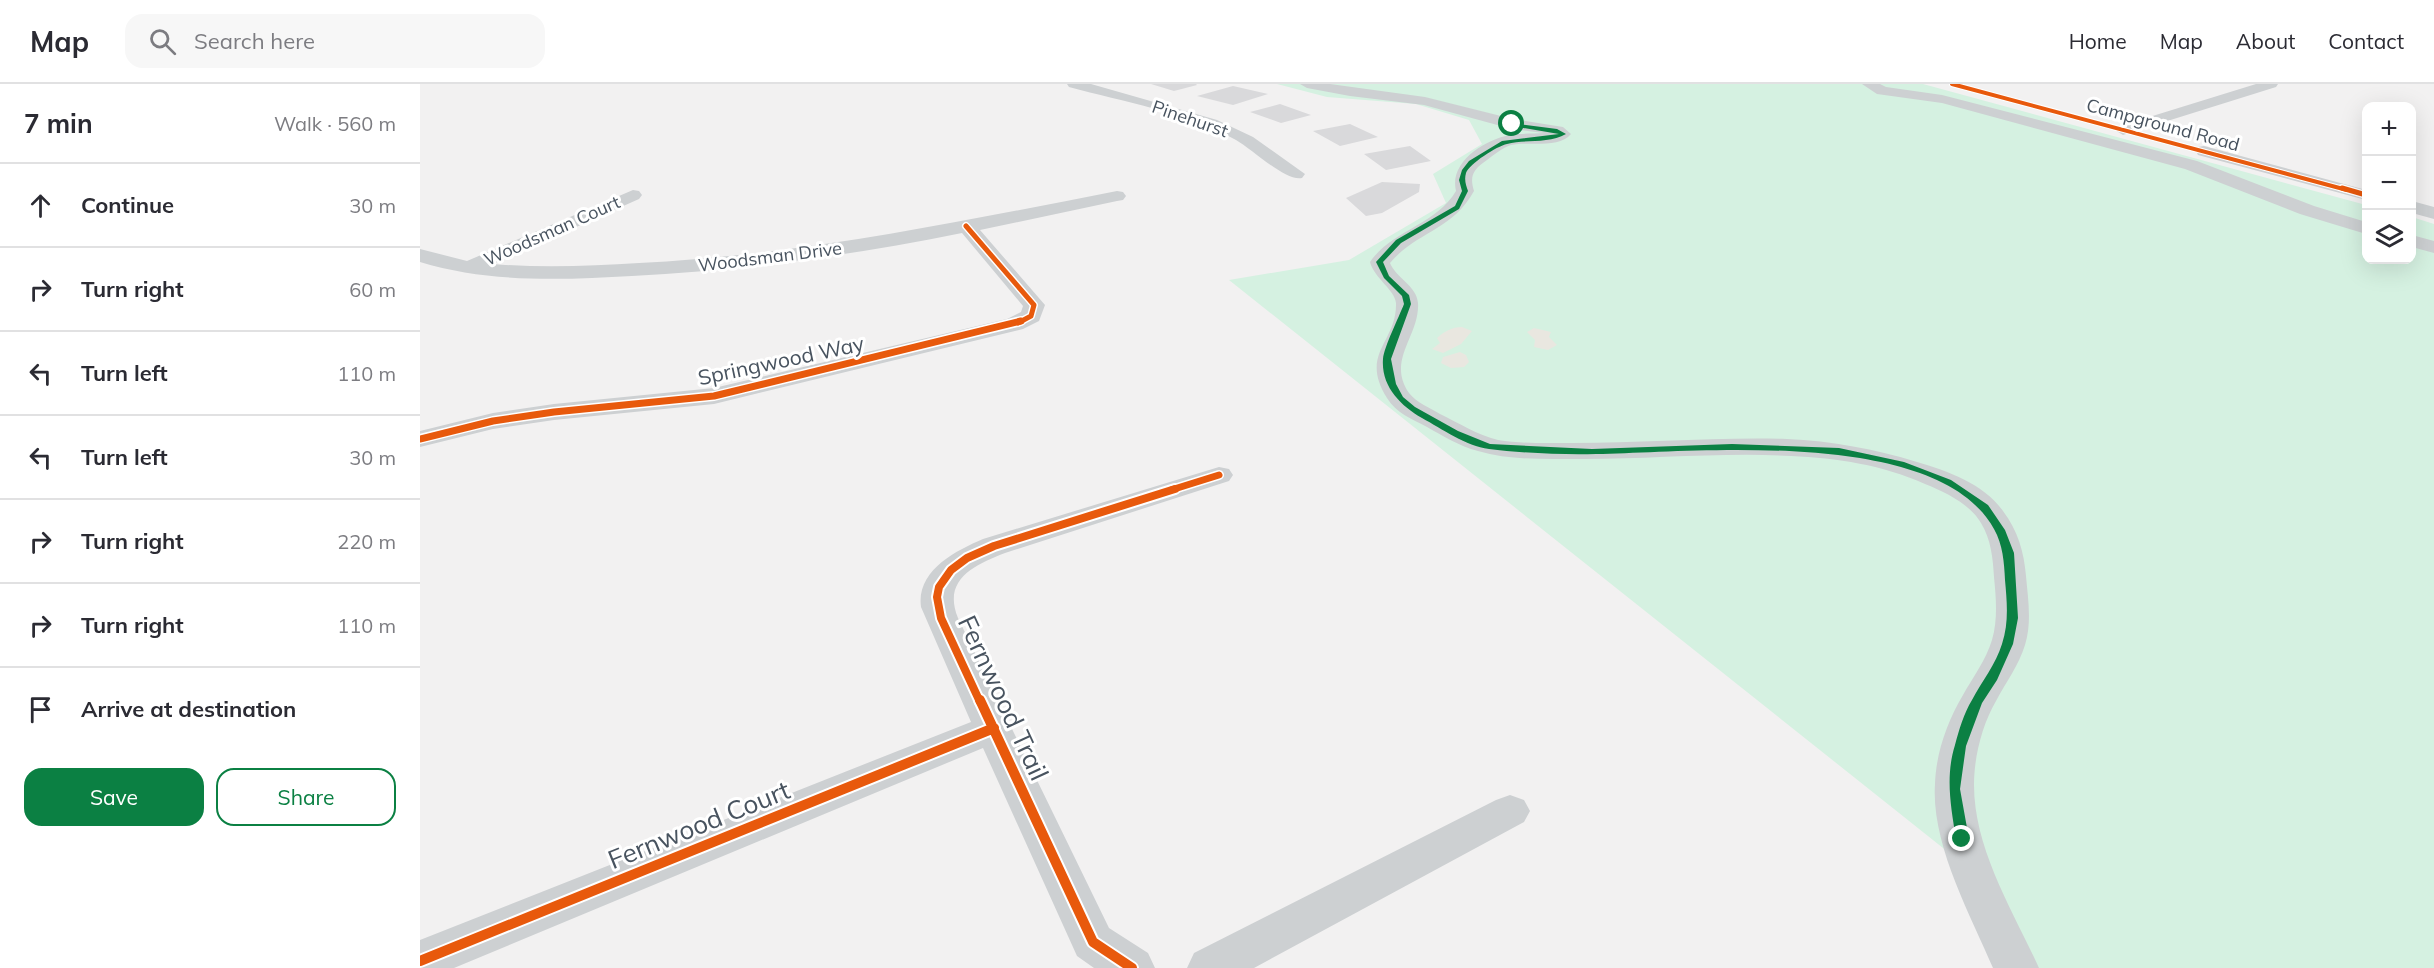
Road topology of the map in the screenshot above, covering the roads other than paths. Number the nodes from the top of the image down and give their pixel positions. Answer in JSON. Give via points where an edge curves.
{"nodes":[{"id":1,"x":1074,"y":84,"type":"edge"},
{"id":2,"x":1307,"y":84,"type":"edge"},
{"id":3,"x":1869,"y":84,"type":"edge"},
{"id":4,"x":1952,"y":84,"type":"edge"},
{"id":5,"x":2271,"y":84,"type":"edge"},
{"id":6,"x":2123,"y":130,"type":"junction"},
{"id":7,"x":1296,"y":174,"type":"dead end"},
{"id":8,"x":2362,"y":194,"type":"edge"},
{"id":9,"x":633,"y":195,"type":"dead end"},
{"id":10,"x":1118,"y":196,"type":"dead end"},
{"id":11,"x":2416,"y":208,"type":"edge"},
{"id":12,"x":2434,"y":213,"type":"edge"},
{"id":13,"x":2362,"y":224,"type":"edge"},
{"id":14,"x":966,"y":226,"type":"junction"},
{"id":15,"x":2416,"y":242,"type":"edge"},
{"id":16,"x":2434,"y":247,"type":"edge"},
{"id":17,"x":420,"y":255,"type":"edge"},
{"id":18,"x":471,"y":267,"type":"junction"},
{"id":19,"x":420,"y":439,"type":"edge"},
{"id":20,"x":1219,"y":475,"type":"dead end"},
{"id":21,"x":994,"y":728,"type":"junction"},
{"id":22,"x":1510,"y":811,"type":"dead end"},
{"id":23,"x":420,"y":961,"type":"edge"},
{"id":24,"x":1132,"y":968,"type":"edge"},
{"id":25,"x":1210,"y":968,"type":"edge"},
{"id":26,"x":2016,"y":968,"type":"edge"}],
"edges":[{"from":1,"to":7,"type":"street","name":"Pinehurst","via":[[1231,132]]},
{"from":2,"to":26,"type":"street","via":[[1425,101],[1563,134],[1504,142],[1471,162],[1464,171],[1465,191],[1457,207],[1398,242],[1380,262],[1386,277],[1406,295],[1408,304],[1387,359],[1392,384],[1400,399],[1412,409],[1488,446],[1592,452],[1732,446],[1839,451],[1901,464],[1948,482],[1985,507],[2009,553],[2013,618],[2008,644],[1976,702],[1960,746],[1954,789],[1962,839]]},
{"from":3,"to":13,"type":"street","via":[[1882,91],[1942,99],[2191,165],[2290,204]]},
{"from":4,"to":6,"type":"street","name":"Campground Road"},
{"from":5,"to":6,"type":"street"},
{"from":6,"to":8,"type":"street","name":"Campground Road"},
{"from":9,"to":18,"type":"street","name":"Woodsman Court"},
{"from":10,"to":14,"type":"street","name":"Woodsman Drive"},
{"from":11,"to":12,"type":"street"},
{"from":14,"to":18,"type":"street","name":"Woodsman Drive","via":[[788,257],[709,265],[583,272]]},
{"from":14,"to":19,"type":"street","name":"Springwood Way","via":[[1034,305],[1031,316],[1003,327],[714,396],[493,421]]},
{"from":15,"to":16,"type":"street"},
{"from":17,"to":18,"type":"street","name":"Woodsman Drive"},
{"from":20,"to":21,"type":"street","name":"Fernwood Trail","via":[[994,546],[965,558],[945,577],[937,597],[939,611]]},
{"from":21,"to":23,"type":"street","name":"Fernwood Court"},
{"from":21,"to":24,"type":"street","name":"Fernwood Trail","via":[[1093,942]]},
{"from":22,"to":25,"type":"street"}]}
